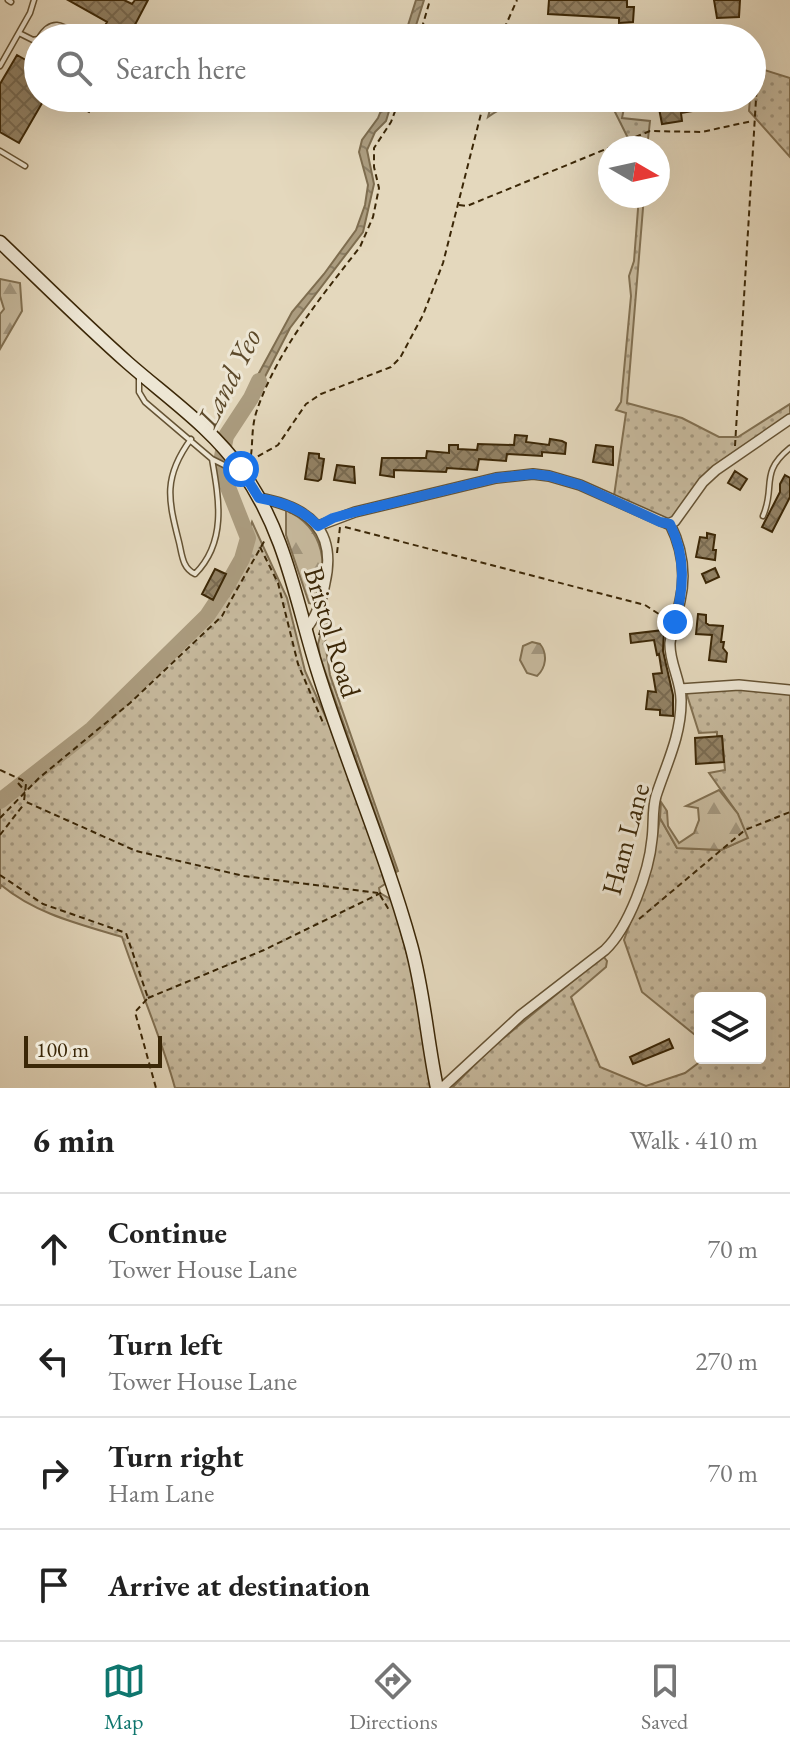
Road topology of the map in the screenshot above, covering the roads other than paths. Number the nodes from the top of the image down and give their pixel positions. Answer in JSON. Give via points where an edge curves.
{"nodes":[{"id":1,"x":34,"y":0,"type":"edge"},
{"id":2,"x":19,"y":33,"type":"junction"},
{"id":3,"x":24,"y":36,"type":"edge"},
{"id":4,"x":0,"y":66,"type":"edge"},
{"id":5,"x":0,"y":151,"type":"edge"},
{"id":6,"x":25,"y":166,"type":"dead end"},
{"id":7,"x":0,"y":242,"type":"edge"},
{"id":8,"x":138,"y":372,"type":"junction"},
{"id":9,"x":790,"y":419,"type":"edge"},
{"id":10,"x":191,"y":439,"type":"junction"},
{"id":11,"x":790,"y":448,"type":"edge"},
{"id":12,"x":214,"y":461,"type":"junction"},
{"id":13,"x":243,"y":472,"type":"junction"},
{"id":14,"x":259,"y":498,"type":"junction"},
{"id":15,"x":763,"y":516,"type":"dead end"},
{"id":16,"x":670,"y":524,"type":"junction"},
{"id":17,"x":318,"y":526,"type":"junction"},
{"id":18,"x":306,"y":629,"type":"junction"},
{"id":19,"x":680,"y":689,"type":"junction"},
{"id":20,"x":790,"y":690,"type":"edge"},
{"id":21,"x":439,"y":1088,"type":"edge"}],
"edges":[{"from":1,"to":2,"type":"lane"},
{"from":2,"to":3,"type":"lane"},
{"from":2,"to":4,"type":"lane"},
{"from":5,"to":6,"type":"lane"},
{"from":7,"to":8,"type":"main road","name":"Bristol Road"},
{"from":8,"to":10,"type":"lane","via":[[145,402]]},
{"from":8,"to":13,"type":"main road","name":"Bristol Road","via":[[218,442]]},
{"from":9,"to":16,"type":"street","via":[[703,482]]},
{"from":10,"to":12,"type":"lane"},
{"from":10,"to":12,"type":"lane","via":[[176,459],[170,511],[186,568],[195,574],[219,531]]},
{"from":11,"to":15,"type":"lane","via":[[769,475]]},
{"from":12,"to":13,"type":"lane"},
{"from":13,"to":14,"type":"main road","name":"Bristol Road"},
{"from":14,"to":17,"type":"street","via":[[286,504]]},
{"from":14,"to":18,"type":"main road","name":"Bristol Road","via":[[282,546]]},
{"from":16,"to":17,"type":"street","via":[[580,485],[533,474],[355,512]]},
{"from":16,"to":19,"type":"street","name":"Ham Lane","via":[[683,574],[672,633],[672,663]]},
{"from":17,"to":18,"type":"street","via":[[327,546],[328,569],[316,616]]},
{"from":18,"to":21,"type":"main road","name":"Bristol Road","via":[[412,945]]},
{"from":19,"to":20,"type":"street","via":[[730,685]]},
{"from":19,"to":21,"type":"street","name":"Ham Lane","via":[[679,728],[654,803],[651,851],[624,925],[605,950]]}]}
